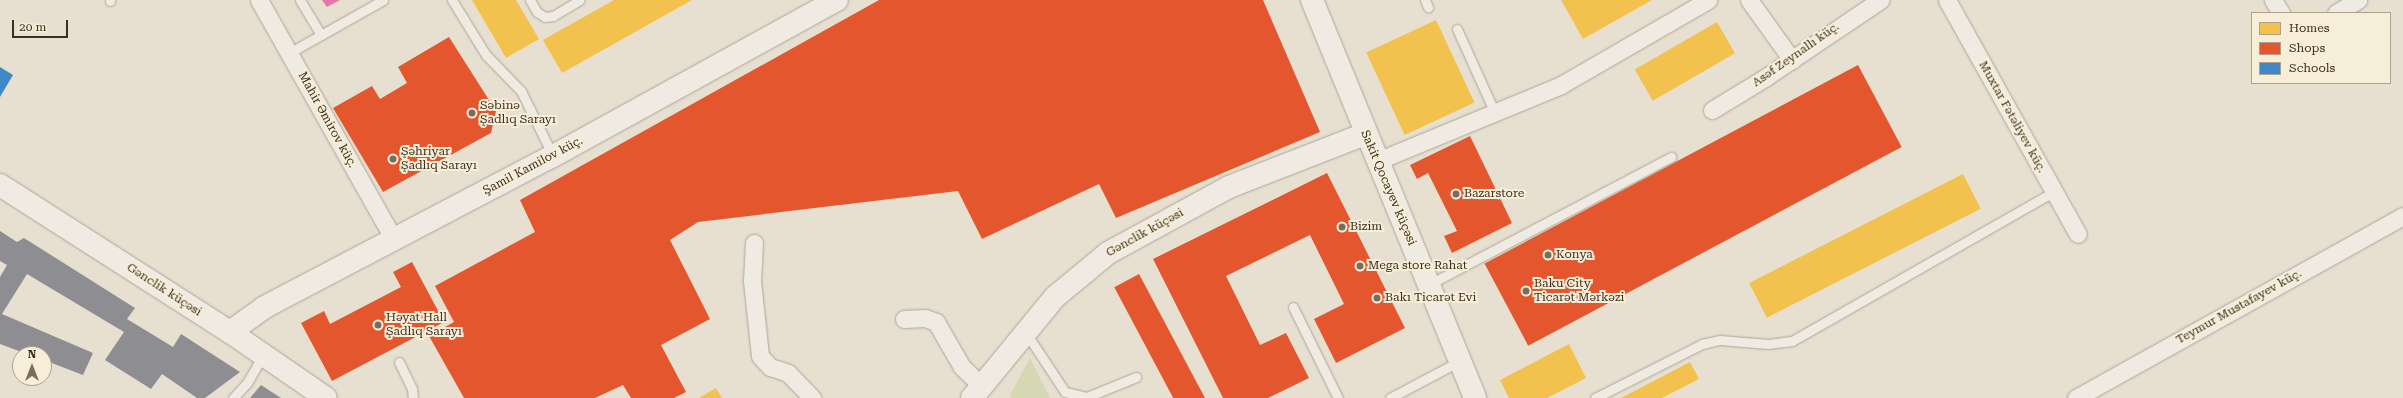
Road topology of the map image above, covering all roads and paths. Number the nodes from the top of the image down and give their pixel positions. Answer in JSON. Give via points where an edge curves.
{"nodes":[{"id":1,"x":259,"y":0,"type":"edge"},
{"id":2,"x":300,"y":0,"type":"edge"},
{"id":3,"x":383,"y":0,"type":"edge"},
{"id":4,"x":452,"y":0,"type":"edge"},
{"id":5,"x":530,"y":0,"type":"edge"},
{"id":6,"x":580,"y":0,"type":"edge"},
{"id":7,"x":837,"y":0,"type":"edge"},
{"id":8,"x":1312,"y":0,"type":"edge"},
{"id":9,"x":1708,"y":0,"type":"edge"},
{"id":10,"x":1749,"y":0,"type":"edge"},
{"id":11,"x":1880,"y":0,"type":"edge"},
{"id":12,"x":1947,"y":0,"type":"edge"},
{"id":13,"x":2273,"y":0,"type":"edge"},
{"id":14,"x":2358,"y":0,"type":"edge"},
{"id":15,"x":2280,"y":12,"type":"edge"},
{"id":16,"x":2338,"y":12,"type":"edge"},
{"id":17,"x":1457,"y":28,"type":"dead end"},
{"id":18,"x":321,"y":35,"type":"junction"},
{"id":19,"x":289,"y":53,"type":"junction"},
{"id":20,"x":1792,"y":60,"type":"junction"},
{"id":21,"x":1712,"y":110,"type":"dead end"},
{"id":22,"x":1495,"y":113,"type":"junction"},
{"id":23,"x":1365,"y":134,"type":"junction"},
{"id":24,"x":553,"y":156,"type":"junction"},
{"id":25,"x":1671,"y":157,"type":"dead end"},
{"id":26,"x":1376,"y":161,"type":"junction"},
{"id":27,"x":1,"y":187,"type":"edge"},
{"id":28,"x":2053,"y":192,"type":"junction"},
{"id":29,"x":2403,"y":216,"type":"edge"},
{"id":30,"x":2078,"y":234,"type":"dead end"},
{"id":31,"x":394,"y":240,"type":"junction"},
{"id":32,"x":754,"y":243,"type":"dead end"},
{"id":33,"x":1428,"y":285,"type":"junction"},
{"id":34,"x":1293,"y":307,"type":"dead end"},
{"id":35,"x":904,"y":319,"type":"dead end"},
{"id":36,"x":230,"y":332,"type":"junction"},
{"id":37,"x":1025,"y":332,"type":"junction"},
{"id":38,"x":264,"y":354,"type":"junction"},
{"id":39,"x":1460,"y":361,"type":"junction"},
{"id":40,"x":399,"y":362,"type":"dead end"},
{"id":41,"x":1136,"y":377,"type":"dead end"},
{"id":42,"x":977,"y":392,"type":"edge"},
{"id":43,"x":233,"y":398,"type":"edge"},
{"id":44,"x":326,"y":398,"type":"edge"},
{"id":45,"x":413,"y":398,"type":"edge"},
{"id":46,"x":812,"y":398,"type":"edge"},
{"id":47,"x":1338,"y":398,"type":"edge"},
{"id":48,"x":1390,"y":398,"type":"edge"},
{"id":49,"x":1475,"y":398,"type":"edge"},
{"id":50,"x":1595,"y":398,"type":"edge"},
{"id":51,"x":2076,"y":398,"type":"edge"}],
"edges":[{"from":1,"to":19,"type":"street","name":"Mahir Əmirov küç."},
{"from":2,"to":18,"type":"lane"},
{"from":3,"to":18,"type":"lane"},
{"from":4,"to":24,"type":"lane","via":[[486,54],[521,91]]},
{"from":5,"to":6,"type":"lane","via":[[537,12],[545,17],[553,16]]},
{"from":7,"to":24,"type":"street","name":"Şamil Kamilov küç."},
{"from":8,"to":23,"type":"street","name":"Sakit Qocayev küçəsi"},
{"from":9,"to":22,"type":"street","via":[[1561,85]]},
{"from":10,"to":20,"type":"street"},
{"from":11,"to":20,"type":"street","name":"Asəf Zeynallı küç."},
{"from":12,"to":28,"type":"street","name":"Muxtar Fətəliyev küç."},
{"from":13,"to":15,"type":"street"},
{"from":14,"to":16,"type":"street"},
{"from":17,"to":22,"type":"lane"},
{"from":18,"to":19,"type":"lane"},
{"from":19,"to":31,"type":"street","name":"Mahir Əmirov küç."},
{"from":20,"to":21,"type":"street","name":"Asəf Zeynallı küç."},
{"from":22,"to":26,"type":"street"},
{"from":23,"to":26,"type":"street","name":"Sakit Qocayev küçəsi"},
{"from":23,"to":37,"type":"street","name":"Gənclik küçəsi","via":[[1285,163],[1229,188],[1138,235],[1077,276]]},
{"from":24,"to":31,"type":"street","name":"Şamil Kamilov küç."},
{"from":25,"to":33,"type":"lane"},
{"from":26,"to":33,"type":"street","name":"Sakit Qocayev küçəsi"},
{"from":27,"to":36,"type":"street","name":"Gənclik küçəsi"},
{"from":28,"to":30,"type":"street","name":"Muxtar Fətəliyev küç."},
{"from":28,"to":50,"type":"lane","via":[[1792,341],[1768,344],[1720,340],[1702,344]]},
{"from":29,"to":51,"type":"street","name":"Teymur Mustafayev küç."},
{"from":31,"to":36,"type":"street","name":"Şamil Kamilov küç.","via":[[265,307]]},
{"from":32,"to":46,"type":"street","via":[[752,281],[760,356],[770,368],[788,373]]},
{"from":33,"to":39,"type":"street","name":"Sakit Qocayev küçəsi"},
{"from":34,"to":47,"type":"lane"},
{"from":35,"to":42,"type":"street","via":[[925,318],[936,322]]},
{"from":36,"to":38,"type":"street","name":"Gənclik küçəsi"},
{"from":37,"to":41,"type":"lane","via":[[1065,392],[1087,397]]},
{"from":37,"to":42,"type":"street","name":"Gənclik küçəsi"},
{"from":38,"to":43,"type":"lane","via":[[247,383]]},
{"from":38,"to":44,"type":"street","name":"Gənclik küçəsi"},
{"from":39,"to":48,"type":"lane"},
{"from":39,"to":49,"type":"street","name":"Sakit Qocayev küçəsi"},
{"from":40,"to":45,"type":"lane","via":[[412,389]]}]}
